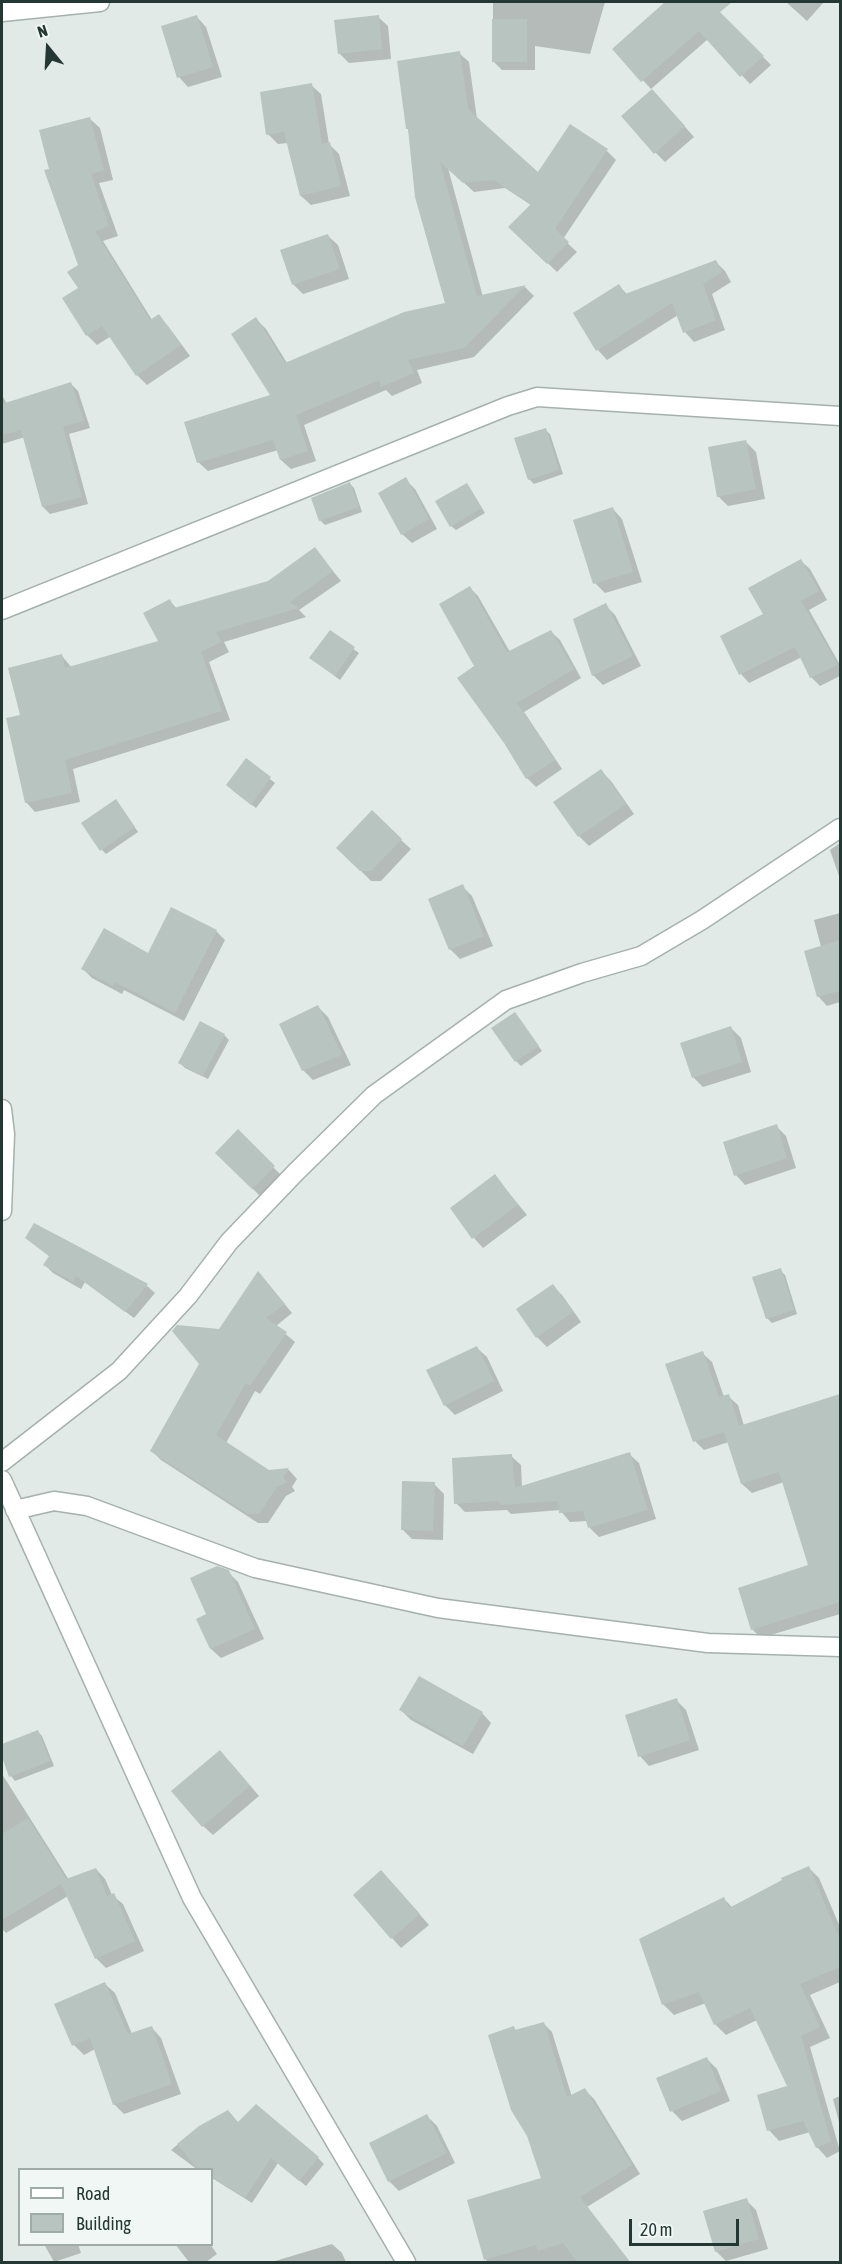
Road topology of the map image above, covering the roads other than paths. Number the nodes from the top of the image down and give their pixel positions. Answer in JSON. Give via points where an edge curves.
{"nodes":[{"id":1,"x":100,"y":2,"type":"edge"},
{"id":2,"x":2,"y":12,"type":"edge"},
{"id":3,"x":840,"y":416,"type":"edge"},
{"id":4,"x":2,"y":610,"type":"edge"},
{"id":5,"x":840,"y":828,"type":"edge"},
{"id":6,"x":2,"y":1109,"type":"edge"},
{"id":7,"x":2,"y":1211,"type":"edge"},
{"id":8,"x":2,"y":1462,"type":"edge"},
{"id":9,"x":2,"y":1480,"type":"edge"},
{"id":10,"x":15,"y":1510,"type":"junction"},
{"id":11,"x":840,"y":1647,"type":"edge"},
{"id":12,"x":406,"y":2262,"type":"edge"}],
"edges":[{"from":1,"to":2,"type":"street"},
{"from":3,"to":4,"type":"street","via":[[537,397]]},
{"from":5,"to":8,"type":"street","via":[[641,956],[506,1000],[374,1095],[229,1242],[188,1296],[119,1371]]},
{"from":6,"to":7,"type":"street"},
{"from":9,"to":10,"type":"street"},
{"from":10,"to":11,"type":"street","via":[[54,1501],[87,1506],[255,1568],[438,1608],[708,1643]]},
{"from":10,"to":12,"type":"street","via":[[192,1898]]}]}
